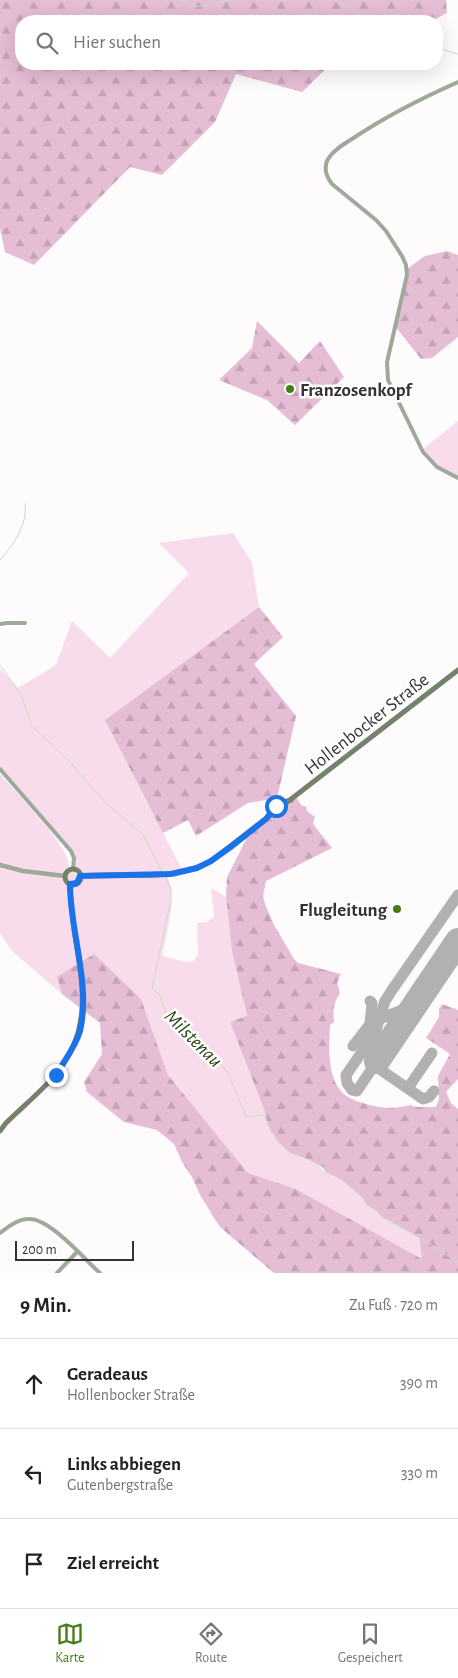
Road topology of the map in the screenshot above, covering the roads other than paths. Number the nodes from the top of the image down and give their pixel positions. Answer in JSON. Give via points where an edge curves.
{"nodes":[{"id":1,"x":458,"y":82,"type":"edge"},
{"id":2,"x":458,"y":478,"type":"edge"},
{"id":3,"x":24,"y":623,"type":"dead end"},
{"id":4,"x":0,"y":624,"type":"edge"},
{"id":5,"x":458,"y":670,"type":"edge"},
{"id":6,"x":0,"y":769,"type":"edge"},
{"id":7,"x":0,"y":865,"type":"edge"},
{"id":8,"x":74,"y":869,"type":"junction"},
{"id":9,"x":65,"y":876,"type":"junction"},
{"id":10,"x":80,"y":876,"type":"junction"},
{"id":11,"x":70,"y":884,"type":"junction"},
{"id":12,"x":0,"y":1131,"type":"edge"},
{"id":13,"x":0,"y":1233,"type":"edge"},
{"id":14,"x":77,"y":1252,"type":"junction"},
{"id":15,"x":58,"y":1273,"type":"edge"},
{"id":16,"x":100,"y":1273,"type":"edge"}],
"edges":[{"from":1,"to":2,"type":"street","via":[[367,129],[334,152],[326,166],[326,174],[332,184],[379,223],[404,262],[407,275],[387,362],[388,380],[423,452],[437,467]]},
{"from":3,"to":4,"type":"street"},
{"from":5,"to":10,"type":"main road","name":"Hollenbocker Straße","via":[[211,861],[191,870],[163,874]]},
{"from":6,"to":8,"type":"street","via":[[71,851]]},
{"from":7,"to":9,"type":"street"},
{"from":8,"to":9,"type":"main road","via":[[67,871]]},
{"from":8,"to":10,"type":"main road"},
{"from":9,"to":11,"type":"main road"},
{"from":10,"to":11,"type":"main road","via":[[77,883]]},
{"from":11,"to":12,"type":"main road","via":[[83,994],[80,1032],[56,1075]]},
{"from":13,"to":14,"type":"street","via":[[22,1220],[37,1220],[49,1226]]},
{"from":14,"to":15,"type":"street"},
{"from":14,"to":16,"type":"street"}]}
